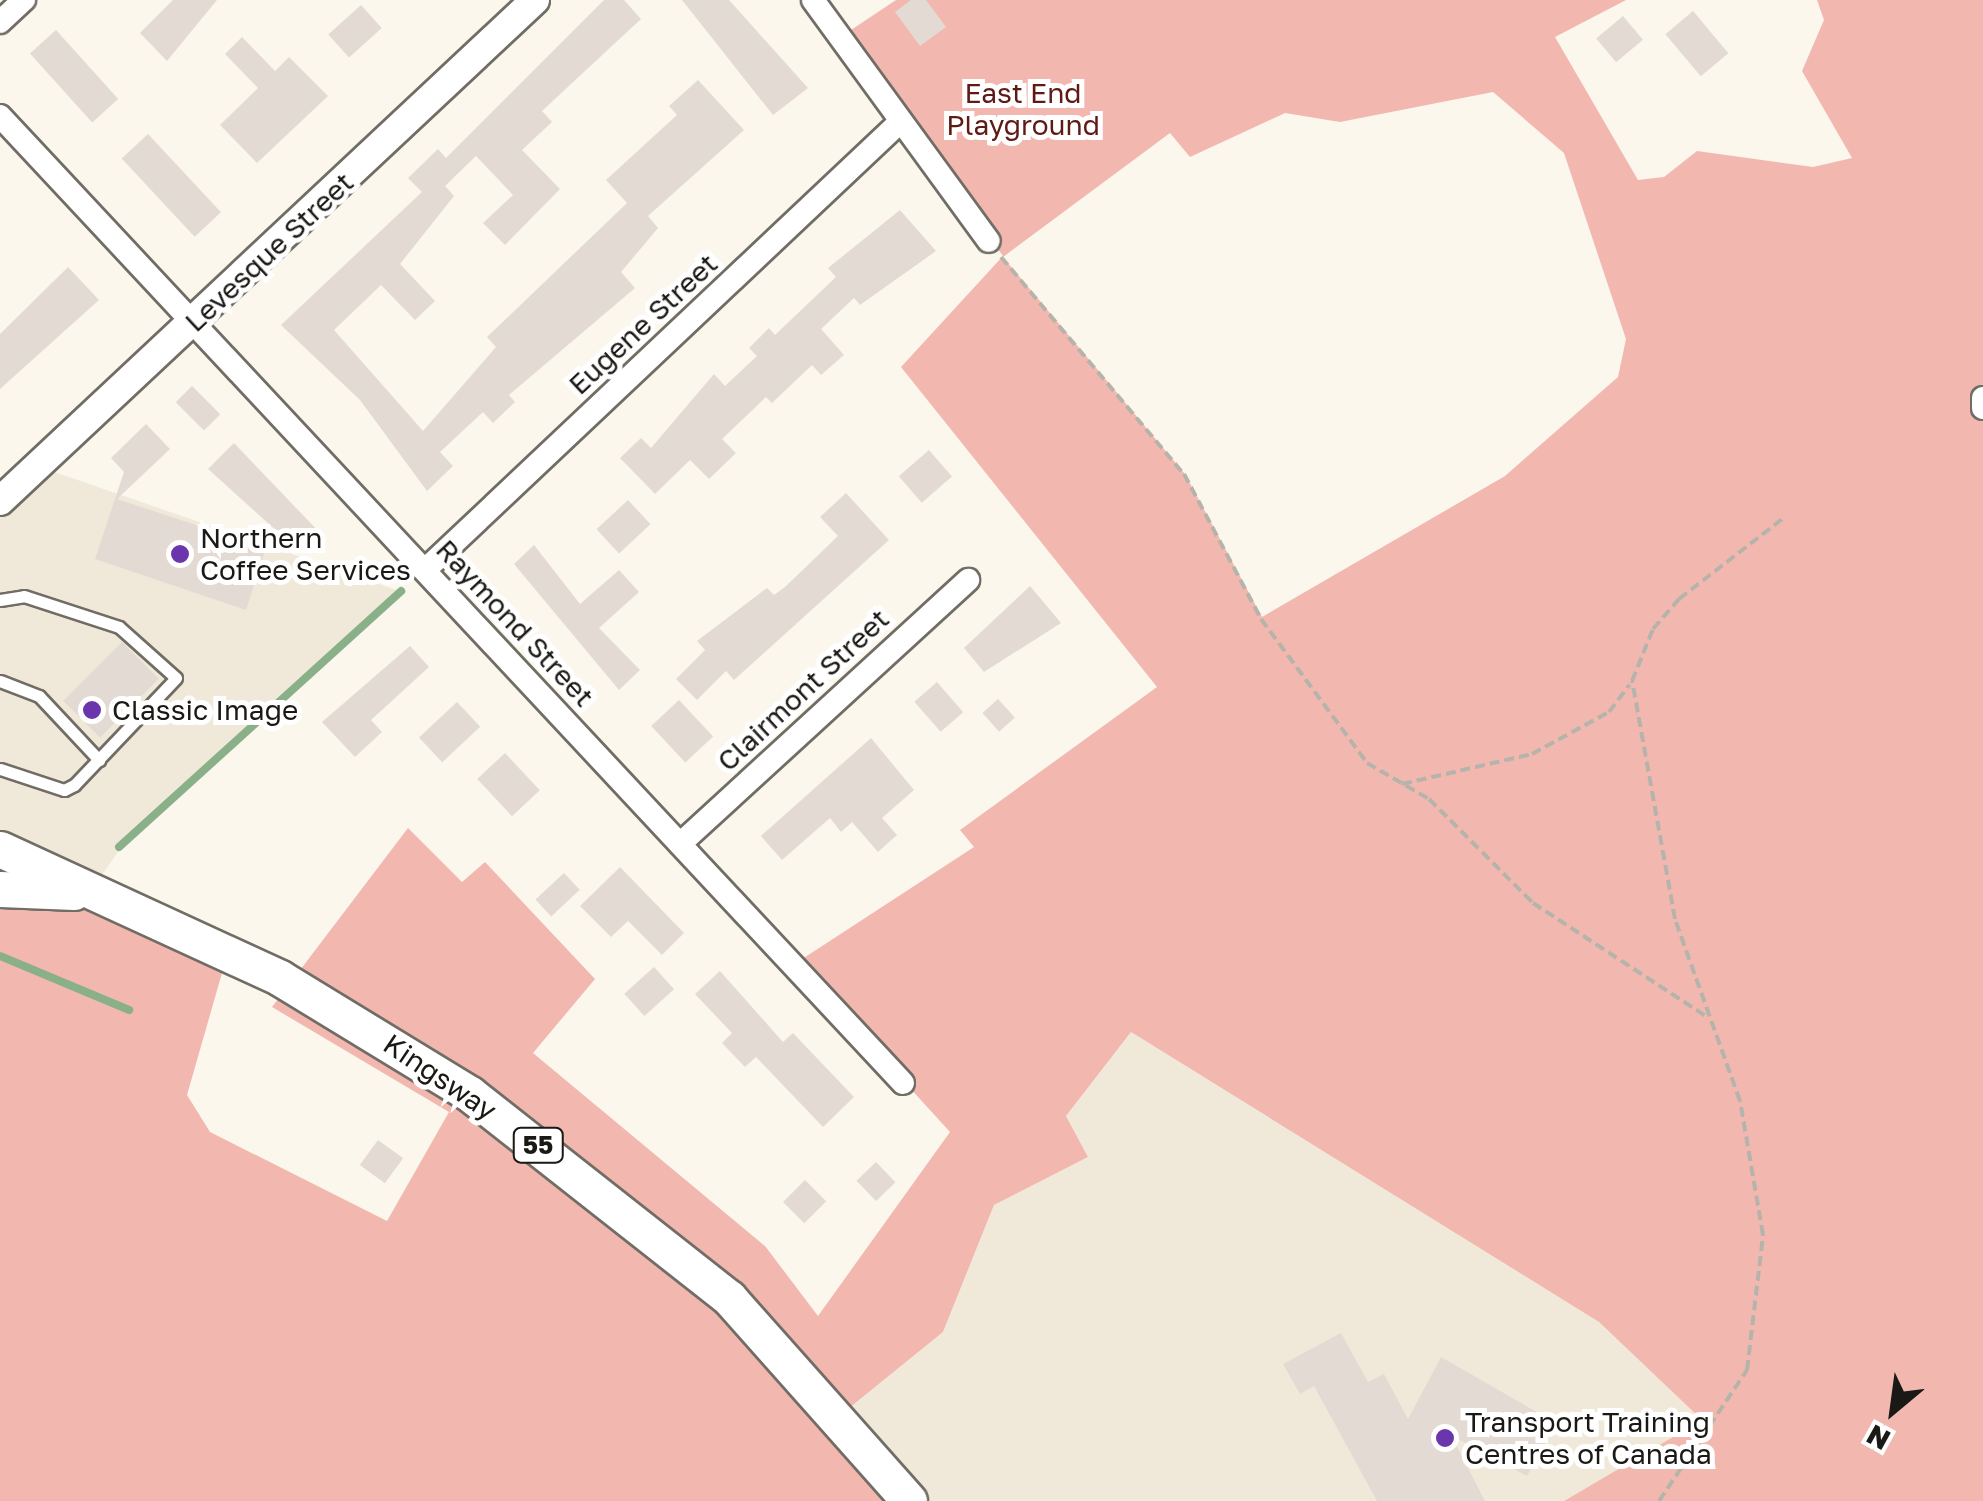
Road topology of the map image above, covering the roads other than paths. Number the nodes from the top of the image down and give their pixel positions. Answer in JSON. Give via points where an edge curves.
{"nodes":[{"id":1,"x":24,"y":0,"type":"edge"},
{"id":2,"x":534,"y":0,"type":"edge"},
{"id":3,"x":813,"y":0,"type":"edge"},
{"id":4,"x":0,"y":22,"type":"edge"},
{"id":5,"x":0,"y":116,"type":"edge"},
{"id":6,"x":901,"y":121,"type":"junction"},
{"id":7,"x":989,"y":241,"type":"road end"},
{"id":8,"x":193,"y":324,"type":"junction"},
{"id":9,"x":1983,"y":398,"type":"edge"},
{"id":10,"x":1983,"y":408,"type":"edge"},
{"id":11,"x":0,"y":502,"type":"edge"},
{"id":12,"x":425,"y":570,"type":"junction"},
{"id":13,"x":968,"y":580,"type":"dead end"},
{"id":14,"x":0,"y":600,"type":"edge"},
{"id":15,"x":0,"y":681,"type":"edge"},
{"id":16,"x":99,"y":760,"type":"junction"},
{"id":17,"x":0,"y":769,"type":"edge"},
{"id":18,"x":680,"y":844,"type":"junction"},
{"id":19,"x":0,"y":850,"type":"edge"},
{"id":20,"x":0,"y":889,"type":"edge"},
{"id":21,"x":90,"y":892,"type":"junction"},
{"id":22,"x":904,"y":1084,"type":"dead end"},
{"id":23,"x":910,"y":1501,"type":"edge"}],
"edges":[{"from":1,"to":4,"type":"street"},
{"from":2,"to":8,"type":"street","name":"Levesque Street"},
{"from":3,"to":6,"type":"street"},
{"from":5,"to":8,"type":"street","name":"Raymond Street"},
{"from":6,"to":7,"type":"street"},
{"from":6,"to":12,"type":"street","name":"Eugene Street"},
{"from":8,"to":11,"type":"street","name":"Levesque Street"},
{"from":8,"to":12,"type":"street","name":"Raymond Street"},
{"from":9,"to":10,"type":"street"},
{"from":12,"to":18,"type":"street","name":"Raymond Street"},
{"from":13,"to":18,"type":"street","name":"Clairmont Street"},
{"from":14,"to":16,"type":"lane","via":[[24,596],[119,627],[170,667],[172,687]]},
{"from":15,"to":16,"type":"lane","via":[[39,696]]},
{"from":16,"to":17,"type":"lane","via":[[64,790]]},
{"from":18,"to":22,"type":"street","name":"Raymond Street"},
{"from":19,"to":21,"type":"main road","name":"Kingsway","number":"55"},
{"from":20,"to":21,"type":"main road","name":"Kingsway","number":"55"},
{"from":21,"to":23,"type":"main road","name":"Kingsway","number":"55","via":[[181,928],[344,1014],[598,1188],[729,1298]]}]}
